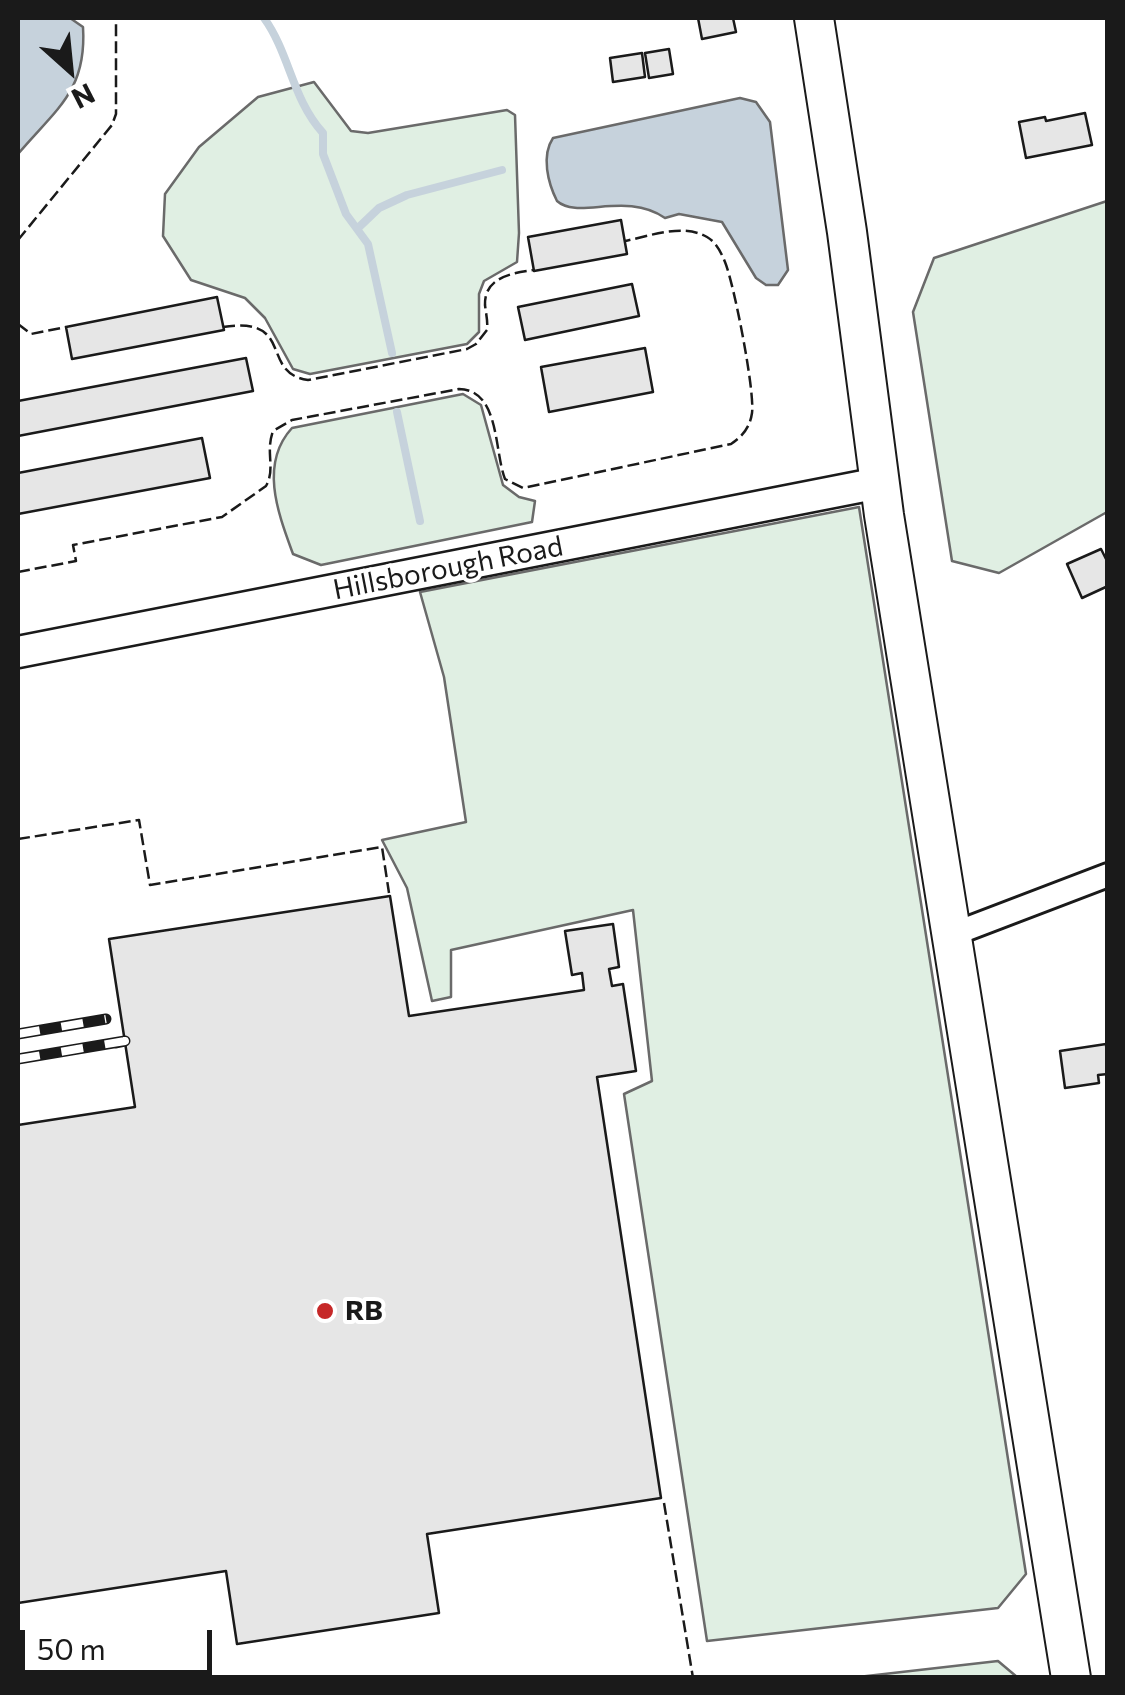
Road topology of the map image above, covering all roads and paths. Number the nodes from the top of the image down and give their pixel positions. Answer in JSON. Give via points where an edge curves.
{"nodes":[{"id":1,"x":814,"y":18,"type":"edge"},
{"id":2,"x":879,"y":484,"type":"junction"},
{"id":3,"x":18,"y":652,"type":"edge"},
{"id":4,"x":1108,"y":874,"type":"edge"},
{"id":5,"x":951,"y":935,"type":"junction"},
{"id":6,"x":1072,"y":1678,"type":"edge"}],
"edges":[{"from":1,"to":2,"type":"main road"},
{"from":2,"to":3,"type":"street","name":"Hillsborough Road"},
{"from":2,"to":5,"type":"main road"},
{"from":4,"to":5,"type":"street"},
{"from":5,"to":6,"type":"main road"}]}
